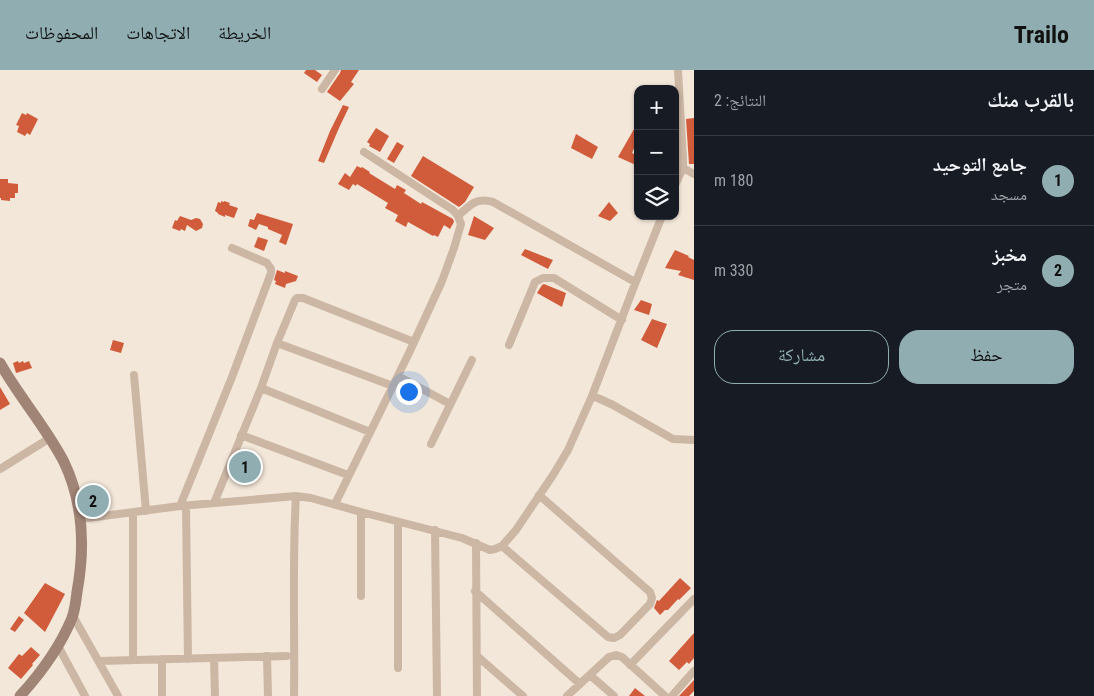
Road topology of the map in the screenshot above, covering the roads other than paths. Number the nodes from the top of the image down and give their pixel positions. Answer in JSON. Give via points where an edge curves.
{"nodes":[{"id":1,"x":334,"y":70,"type":"edge"},
{"id":2,"x":678,"y":70,"type":"edge"},
{"id":3,"x":322,"y":89,"type":"dead end"},
{"id":4,"x":364,"y":152,"type":"dead end"},
{"id":5,"x":683,"y":168,"type":"junction"},
{"id":6,"x":694,"y":174,"type":"edge"},
{"id":7,"x":679,"y":176,"type":"edge"},
{"id":8,"x":458,"y":216,"type":"junction"},
{"id":9,"x":660,"y":220,"type":"edge"},
{"id":10,"x":232,"y":248,"type":"dead end"},
{"id":11,"x":635,"y":282,"type":"junction"},
{"id":12,"x":622,"y":320,"type":"junction"},
{"id":13,"x":414,"y":342,"type":"junction"},
{"id":14,"x":277,"y":343,"type":"junction"},
{"id":15,"x":510,"y":345,"type":"dead end"},
{"id":16,"x":472,"y":360,"type":"dead end"},
{"id":17,"x":0,"y":363,"type":"edge"},
{"id":18,"x":134,"y":375,"type":"dead end"},
{"id":19,"x":398,"y":376,"type":"junction"},
{"id":20,"x":393,"y":386,"type":"junction"},
{"id":21,"x":261,"y":388,"type":"junction"},
{"id":22,"x":592,"y":396,"type":"junction"},
{"id":23,"x":450,"y":404,"type":"junction"},
{"id":24,"x":370,"y":432,"type":"junction"},
{"id":25,"x":241,"y":435,"type":"junction"},
{"id":26,"x":50,"y":438,"type":"junction"},
{"id":27,"x":694,"y":440,"type":"edge"},
{"id":28,"x":431,"y":444,"type":"dead end"},
{"id":29,"x":0,"y":469,"type":"edge"},
{"id":30,"x":348,"y":475,"type":"junction"},
{"id":31,"x":539,"y":495,"type":"junction"},
{"id":32,"x":296,"y":496,"type":"junction"},
{"id":33,"x":214,"y":503,"type":"junction"},
{"id":34,"x":334,"y":504,"type":"junction"},
{"id":35,"x":183,"y":506,"type":"junction"},
{"id":36,"x":146,"y":511,"type":"junction"},
{"id":37,"x":133,"y":512,"type":"junction"},
{"id":38,"x":361,"y":512,"type":"junction"},
{"id":39,"x":80,"y":519,"type":"junction"},
{"id":40,"x":398,"y":522,"type":"junction"},
{"id":41,"x":435,"y":530,"type":"junction"},
{"id":42,"x":476,"y":543,"type":"junction"},
{"id":43,"x":502,"y":546,"type":"junction"},
{"id":44,"x":475,"y":591,"type":"junction"},
{"id":45,"x":360,"y":596,"type":"dead end"},
{"id":46,"x":694,"y":599,"type":"edge"},
{"id":47,"x":73,"y":616,"type":"junction"},
{"id":48,"x":58,"y":646,"type":"junction"},
{"id":49,"x":267,"y":656,"type":"junction"},
{"id":50,"x":287,"y":656,"type":"dead end"},
{"id":51,"x":477,"y":656,"type":"junction"},
{"id":52,"x":214,"y":658,"type":"junction"},
{"id":53,"x":162,"y":659,"type":"junction"},
{"id":54,"x":188,"y":659,"type":"junction"},
{"id":55,"x":133,"y":660,"type":"junction"},
{"id":56,"x":98,"y":661,"type":"junction"},
{"id":57,"x":630,"y":665,"type":"junction"},
{"id":58,"x":398,"y":668,"type":"dead end"},
{"id":59,"x":694,"y":671,"type":"edge"},
{"id":60,"x":590,"y":675,"type":"junction"},
{"id":61,"x":580,"y":684,"type":"junction"},
{"id":62,"x":20,"y":696,"type":"edge"},
{"id":63,"x":85,"y":696,"type":"edge"},
{"id":64,"x":118,"y":696,"type":"edge"},
{"id":65,"x":162,"y":696,"type":"edge"},
{"id":66,"x":215,"y":696,"type":"edge"},
{"id":67,"x":268,"y":696,"type":"edge"},
{"id":68,"x":294,"y":696,"type":"edge"},
{"id":69,"x":437,"y":696,"type":"edge"},
{"id":70,"x":477,"y":696,"type":"edge"},
{"id":71,"x":523,"y":696,"type":"edge"},
{"id":72,"x":567,"y":696,"type":"edge"},
{"id":73,"x":614,"y":696,"type":"edge"},
{"id":74,"x":665,"y":696,"type":"edge"},
{"id":75,"x":672,"y":696,"type":"edge"}],
"edges":[{"from":1,"to":3,"type":"street"},
{"from":2,"to":5,"type":"street"},
{"from":4,"to":8,"type":"street","via":[[454,210]]},
{"from":5,"to":6,"type":"street"},
{"from":5,"to":7,"type":"street"},
{"from":8,"to":11,"type":"street","via":[[476,201],[493,202]]},
{"from":8,"to":13,"type":"street","via":[[461,224],[448,266]]},
{"from":9,"to":11,"type":"street"},
{"from":10,"to":35,"type":"street","via":[[267,263],[271,273]]},
{"from":11,"to":12,"type":"street"},
{"from":12,"to":15,"type":"street","via":[[554,278],[543,278],[535,282]]},
{"from":12,"to":22,"type":"street"},
{"from":13,"to":14,"type":"street","via":[[300,298],[295,300]]},
{"from":13,"to":19,"type":"street"},
{"from":14,"to":20,"type":"street"},
{"from":14,"to":21,"type":"street"},
{"from":16,"to":23,"type":"street"},
{"from":17,"to":26,"type":"street"},
{"from":18,"to":36,"type":"street"},
{"from":19,"to":20,"type":"street"},
{"from":19,"to":23,"type":"street"},
{"from":20,"to":24,"type":"street"},
{"from":21,"to":24,"type":"street"},
{"from":21,"to":25,"type":"street"},
{"from":22,"to":27,"type":"street","via":[[673,439]]},
{"from":22,"to":31,"type":"street","via":[[568,450]]},
{"from":23,"to":28,"type":"street"},
{"from":24,"to":30,"type":"street"},
{"from":25,"to":30,"type":"street"},
{"from":25,"to":33,"type":"street"},
{"from":26,"to":29,"type":"street"},
{"from":26,"to":39,"type":"street","via":[[74,488]]},
{"from":30,"to":34,"type":"street"},
{"from":31,"to":43,"type":"street"},
{"from":31,"to":43,"type":"street","via":[[650,592],[650,604],[620,636],[608,637]]},
{"from":32,"to":33,"type":"street"},
{"from":32,"to":34,"type":"street"},
{"from":32,"to":68,"type":"street"},
{"from":33,"to":35,"type":"street"},
{"from":34,"to":38,"type":"street"},
{"from":35,"to":36,"type":"street"},
{"from":35,"to":54,"type":"street"},
{"from":36,"to":37,"type":"street"},
{"from":37,"to":39,"type":"street"},
{"from":37,"to":55,"type":"street"},
{"from":38,"to":40,"type":"street"},
{"from":38,"to":45,"type":"street"},
{"from":39,"to":47,"type":"street","via":[[82,556]]},
{"from":40,"to":41,"type":"street"},
{"from":40,"to":58,"type":"street"},
{"from":41,"to":42,"type":"street"},
{"from":41,"to":69,"type":"street"},
{"from":42,"to":43,"type":"street","via":[[490,550]]},
{"from":42,"to":44,"type":"street"},
{"from":44,"to":51,"type":"street"},
{"from":44,"to":61,"type":"street"},
{"from":46,"to":57,"type":"street"},
{"from":47,"to":48,"type":"street"},
{"from":47,"to":56,"type":"street"},
{"from":48,"to":62,"type":"street"},
{"from":48,"to":63,"type":"street"},
{"from":49,"to":50,"type":"street"},
{"from":49,"to":52,"type":"street"},
{"from":49,"to":67,"type":"street"},
{"from":51,"to":70,"type":"street"},
{"from":51,"to":71,"type":"street"},
{"from":52,"to":54,"type":"street"},
{"from":52,"to":66,"type":"street"},
{"from":53,"to":54,"type":"street"},
{"from":53,"to":55,"type":"street"},
{"from":53,"to":65,"type":"street"},
{"from":55,"to":56,"type":"street"},
{"from":56,"to":64,"type":"street"},
{"from":57,"to":60,"type":"street","via":[[618,656],[609,657]]},
{"from":57,"to":74,"type":"street"},
{"from":59,"to":75,"type":"street"},
{"from":60,"to":61,"type":"street"},
{"from":60,"to":73,"type":"street"},
{"from":61,"to":72,"type":"street"}]}
